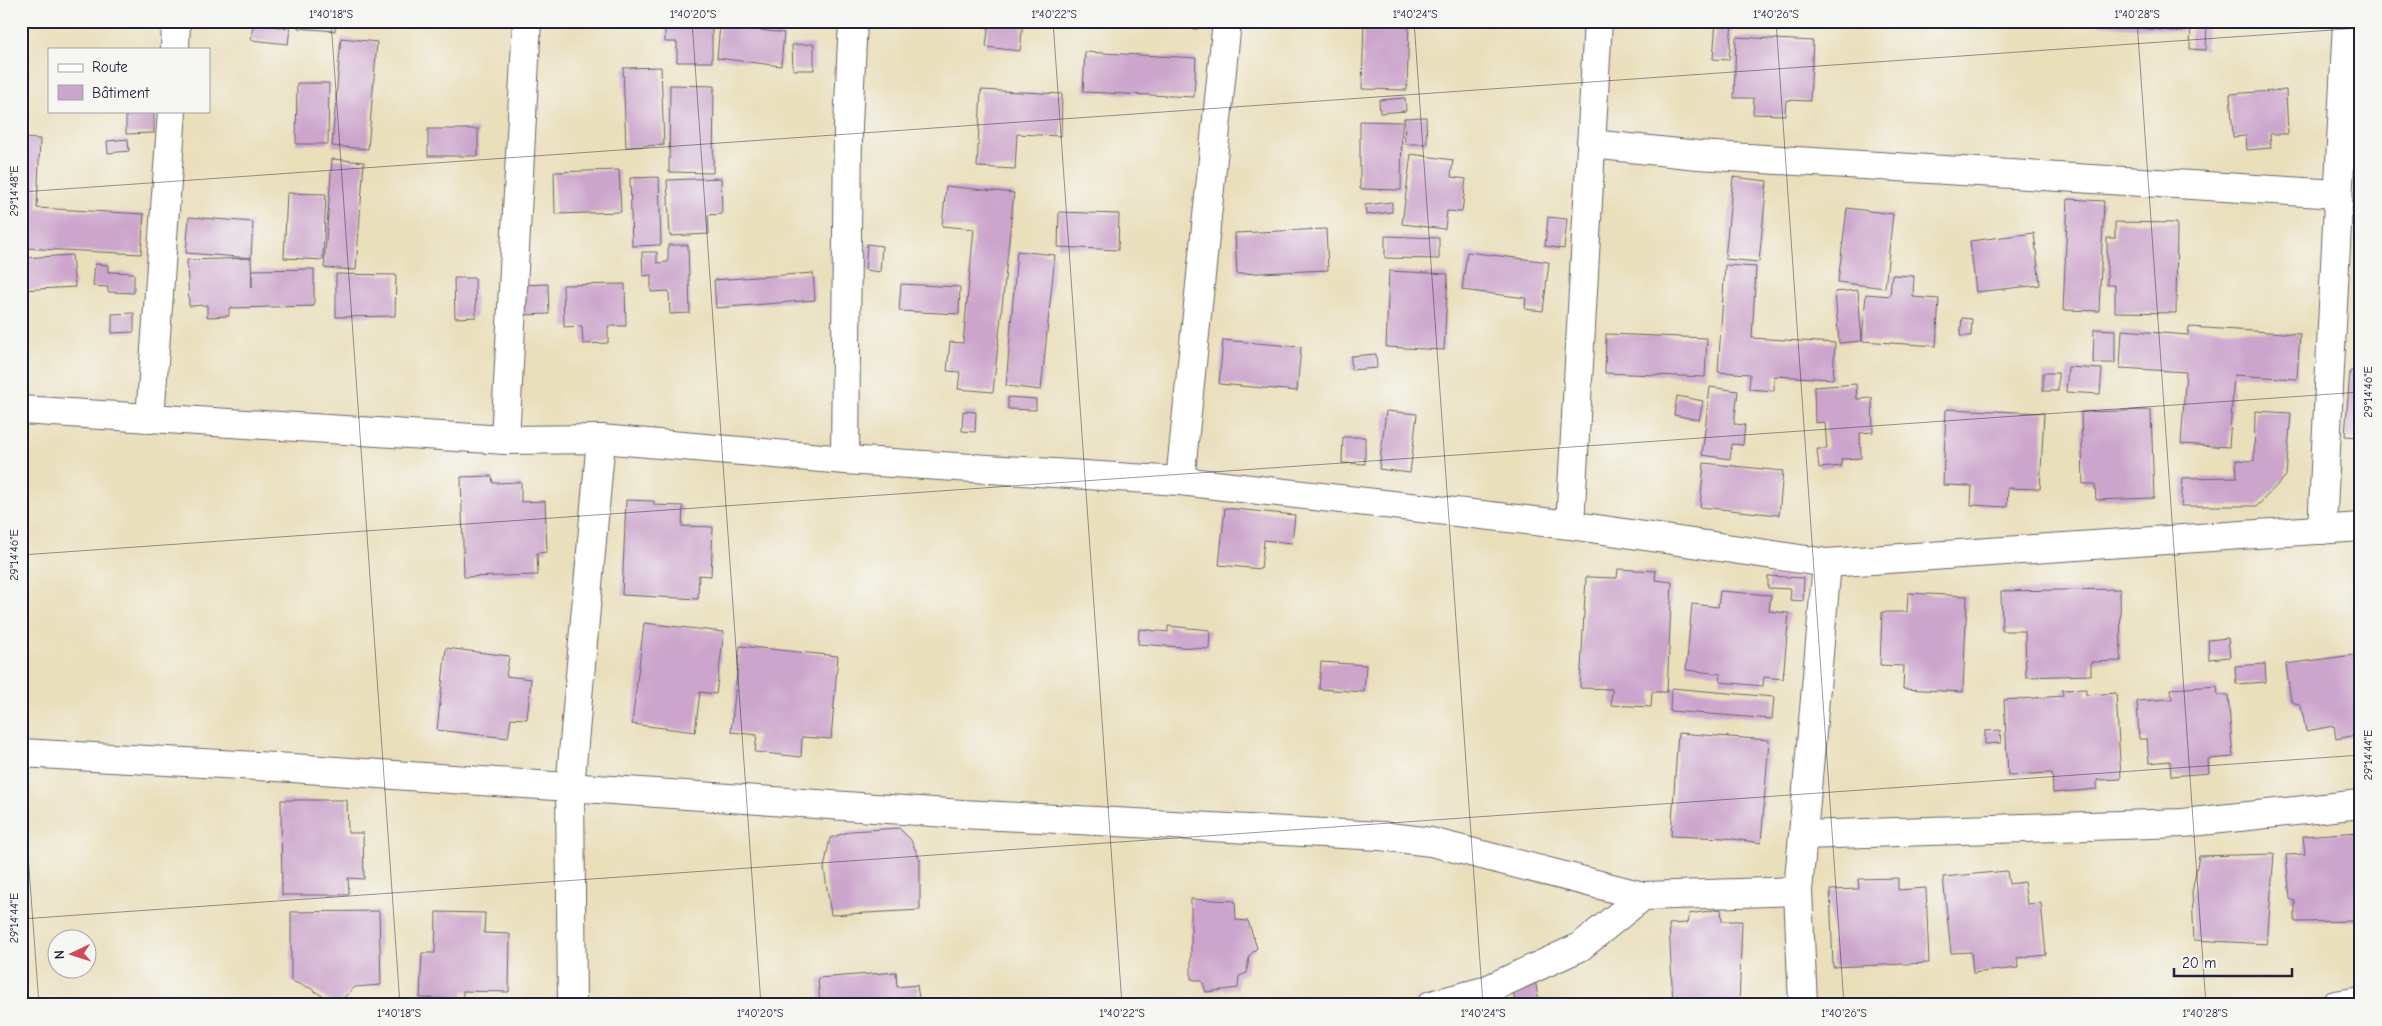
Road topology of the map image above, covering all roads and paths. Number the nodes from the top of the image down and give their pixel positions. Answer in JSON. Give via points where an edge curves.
{"nodes":[{"id":1,"x":176,"y":21,"type":"edge"},
{"id":2,"x":527,"y":21,"type":"edge"},
{"id":3,"x":853,"y":21,"type":"edge"},
{"id":4,"x":1227,"y":21,"type":"edge"},
{"id":5,"x":1598,"y":21,"type":"edge"},
{"id":6,"x":2347,"y":21,"type":"edge"},
{"id":7,"x":175,"y":48,"type":"edge"},
{"id":8,"x":172,"y":112,"type":"edge"},
{"id":9,"x":1591,"y":144,"type":"junction"},
{"id":10,"x":2338,"y":194,"type":"junction"},
{"id":11,"x":21,"y":410,"type":"edge"},
{"id":12,"x":150,"y":419,"type":"junction"},
{"id":13,"x":601,"y":439,"type":"junction"},
{"id":14,"x":505,"y":440,"type":"junction"},
{"id":15,"x":846,"y":460,"type":"junction"},
{"id":16,"x":1180,"y":481,"type":"junction"},
{"id":17,"x":1570,"y":525,"type":"junction"},
{"id":18,"x":2361,"y":527,"type":"edge"},
{"id":19,"x":2322,"y":530,"type":"junction"},
{"id":20,"x":1826,"y":563,"type":"junction"},
{"id":21,"x":21,"y":753,"type":"edge"},
{"id":22,"x":570,"y":788,"type":"junction"},
{"id":23,"x":2361,"y":804,"type":"edge"},
{"id":24,"x":1803,"y":835,"type":"junction"},
{"id":25,"x":1798,"y":892,"type":"junction"},
{"id":26,"x":1643,"y":896,"type":"junction"},
{"id":27,"x":2361,"y":1001,"type":"edge"},
{"id":28,"x":572,"y":1005,"type":"edge"},
{"id":29,"x":1431,"y":1005,"type":"edge"},
{"id":30,"x":1803,"y":1005,"type":"edge"},
{"id":31,"x":2335,"y":1005,"type":"edge"}],
"edges":[{"from":1,"to":7,"type":"street"},
{"from":2,"to":14,"type":"street"},
{"from":3,"to":15,"type":"street","via":[[848,125]]},
{"from":4,"to":16,"type":"street"},
{"from":5,"to":9,"type":"street"},
{"from":6,"to":10,"type":"street"},
{"from":8,"to":12,"type":"street"},
{"from":9,"to":10,"type":"street","via":[[1698,155]]},
{"from":9,"to":17,"type":"street"},
{"from":10,"to":19,"type":"street"},
{"from":11,"to":12,"type":"street"},
{"from":12,"to":14,"type":"street"},
{"from":13,"to":14,"type":"street"},
{"from":13,"to":15,"type":"street"},
{"from":13,"to":22,"type":"street"},
{"from":15,"to":16,"type":"street"},
{"from":16,"to":17,"type":"street"},
{"from":17,"to":20,"type":"street"},
{"from":18,"to":19,"type":"street"},
{"from":19,"to":20,"type":"street"},
{"from":20,"to":24,"type":"street"},
{"from":21,"to":22,"type":"street","via":[[302,768]]},
{"from":22,"to":26,"type":"street","via":[[962,814],[1381,836],[1431,842]]},
{"from":22,"to":28,"type":"street"},
{"from":23,"to":24,"type":"street","via":[[2183,823]]},
{"from":24,"to":25,"type":"street"},
{"from":25,"to":26,"type":"street"},
{"from":25,"to":30,"type":"street"},
{"from":26,"to":29,"type":"street","via":[[1580,947],[1484,991]]},
{"from":27,"to":31,"type":"street"}]}
